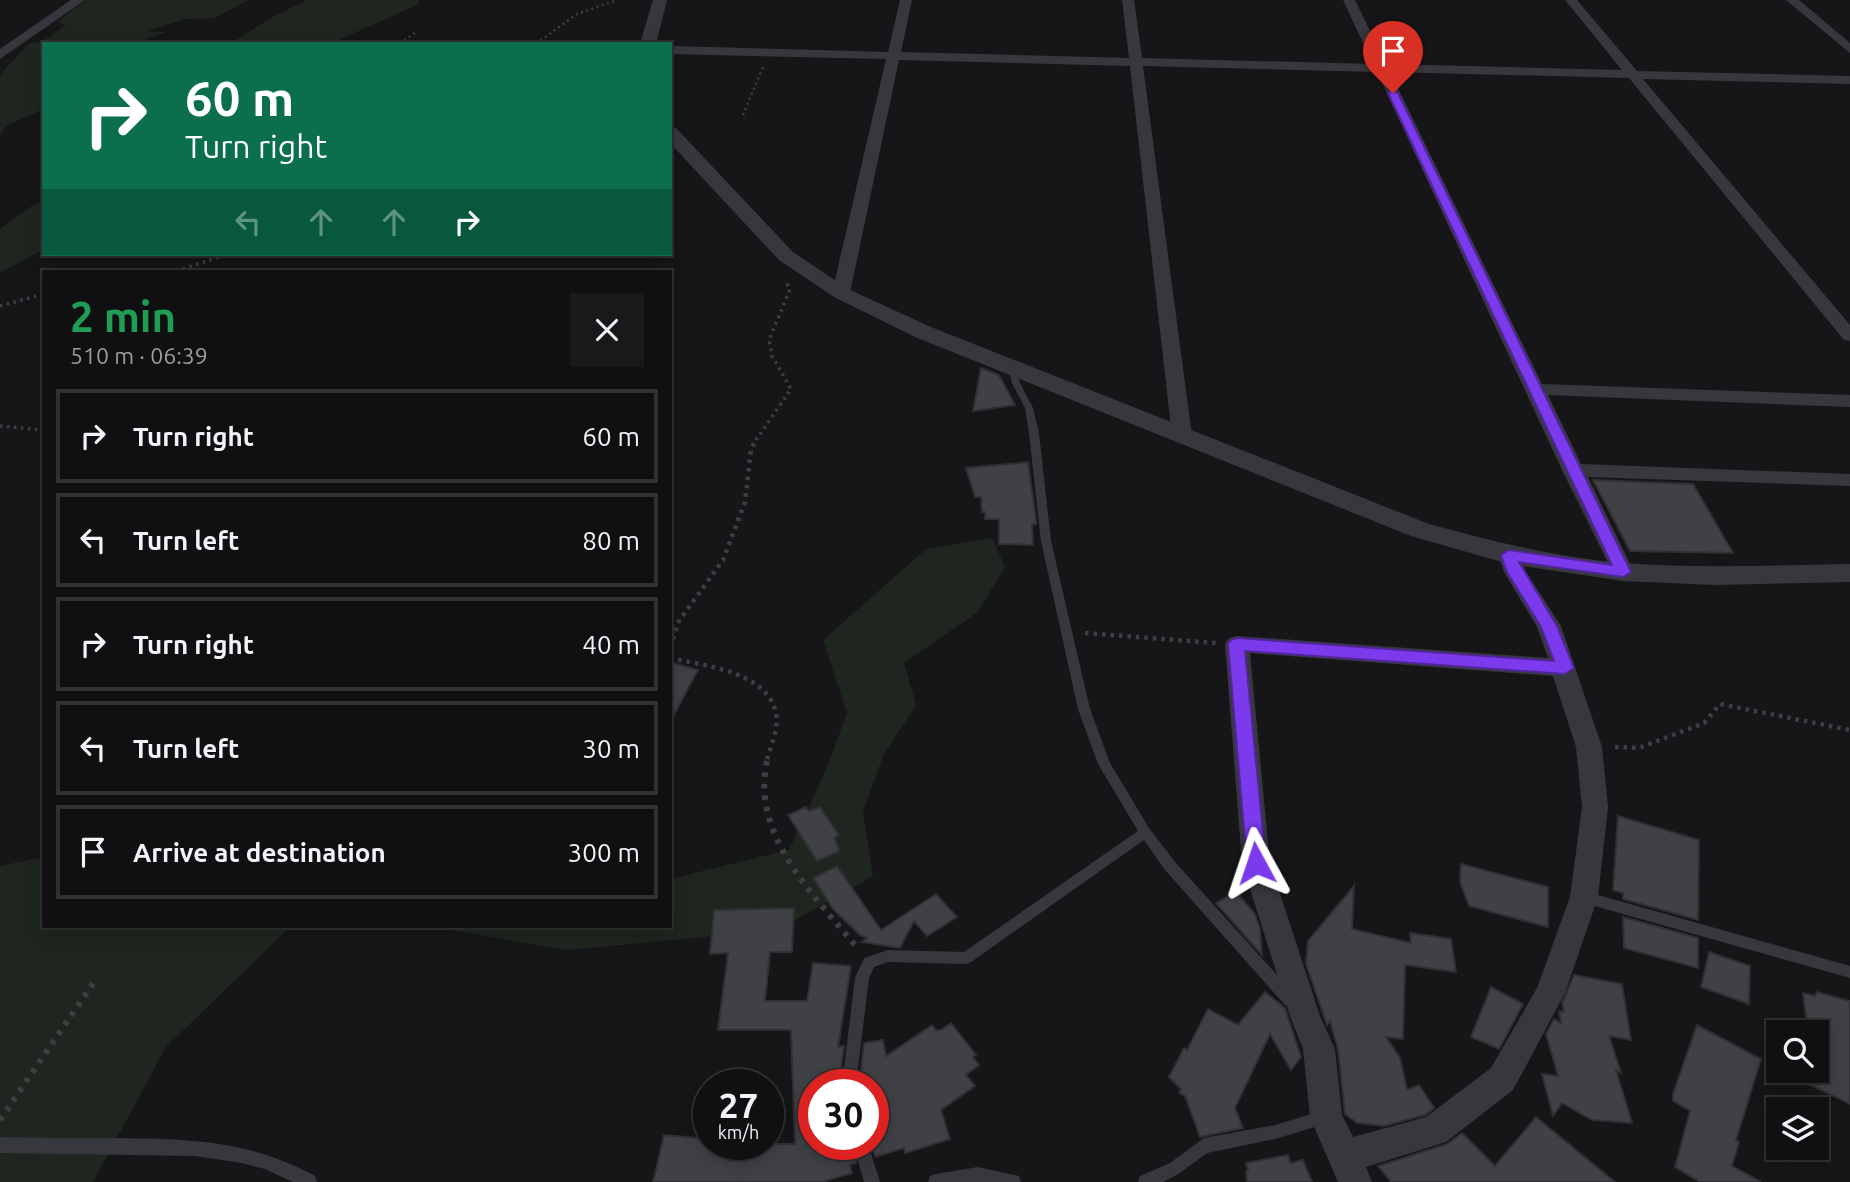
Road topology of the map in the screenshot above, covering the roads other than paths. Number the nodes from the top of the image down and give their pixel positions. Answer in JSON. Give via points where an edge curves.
{"nodes":[{"id":1,"x":79,"y":0,"type":"edge"},
{"id":2,"x":660,"y":0,"type":"edge"},
{"id":3,"x":906,"y":0,"type":"edge"},
{"id":4,"x":1128,"y":0,"type":"edge"},
{"id":5,"x":1349,"y":0,"type":"edge"},
{"id":6,"x":1571,"y":0,"type":"edge"},
{"id":7,"x":1792,"y":0,"type":"edge"},
{"id":8,"x":649,"y":42,"type":"edge"},
{"id":9,"x":672,"y":50,"type":"edge"},
{"id":10,"x":1850,"y":50,"type":"edge"},
{"id":11,"x":0,"y":55,"type":"edge"},
{"id":12,"x":894,"y":55,"type":"junction"},
{"id":13,"x":1136,"y":62,"type":"junction"},
{"id":14,"x":1381,"y":68,"type":"junction"},
{"id":15,"x":1633,"y":75,"type":"junction"},
{"id":16,"x":1850,"y":80,"type":"edge"},
{"id":17,"x":672,"y":134,"type":"edge"},
{"id":18,"x":841,"y":293,"type":"junction"},
{"id":19,"x":1850,"y":336,"type":"edge"},
{"id":20,"x":1012,"y":367,"type":"junction"},
{"id":21,"x":1535,"y":389,"type":"junction"},
{"id":22,"x":1850,"y":401,"type":"edge"},
{"id":23,"x":1182,"y":436,"type":"junction"},
{"id":24,"x":1572,"y":470,"type":"junction"},
{"id":25,"x":1850,"y":481,"type":"edge"},
{"id":26,"x":1509,"y":555,"type":"junction"},
{"id":27,"x":1623,"y":572,"type":"junction"},
{"id":28,"x":1850,"y":573,"type":"edge"},
{"id":29,"x":1565,"y":668,"type":"junction"},
{"id":30,"x":1145,"y":832,"type":"junction"},
{"id":31,"x":1584,"y":897,"type":"junction"},
{"id":32,"x":1850,"y":972,"type":"edge"},
{"id":33,"x":1305,"y":1016,"type":"junction"},
{"id":34,"x":851,"y":1069,"type":"edge"},
{"id":35,"x":1326,"y":1117,"type":"junction"},
{"id":36,"x":0,"y":1145,"type":"edge"},
{"id":37,"x":865,"y":1160,"type":"edge"},
{"id":38,"x":1350,"y":1169,"type":"edge"},
{"id":39,"x":309,"y":1182,"type":"edge"},
{"id":40,"x":872,"y":1182,"type":"edge"},
{"id":41,"x":936,"y":1182,"type":"edge"},
{"id":42,"x":1013,"y":1182,"type":"edge"},
{"id":43,"x":1146,"y":1182,"type":"edge"}],
"edges":[{"from":1,"to":11,"type":"street"},
{"from":2,"to":8,"type":"street"},
{"from":3,"to":12,"type":"street"},
{"from":4,"to":13,"type":"street"},
{"from":5,"to":14,"type":"street"},
{"from":6,"to":15,"type":"street"},
{"from":7,"to":10,"type":"street"},
{"from":9,"to":12,"type":"street"},
{"from":12,"to":13,"type":"street"},
{"from":12,"to":18,"type":"street"},
{"from":13,"to":14,"type":"street"},
{"from":13,"to":23,"type":"street"},
{"from":14,"to":15,"type":"street"},
{"from":14,"to":21,"type":"street"},
{"from":15,"to":16,"type":"street"},
{"from":15,"to":19,"type":"street"},
{"from":17,"to":18,"type":"street","via":[[786,256]]},
{"from":18,"to":20,"type":"street","via":[[922,332]]},
{"from":20,"to":23,"type":"street"},
{"from":20,"to":30,"type":"lane","via":[[1034,433],[1046,541],[1084,709],[1104,764]]},
{"from":21,"to":22,"type":"street"},
{"from":21,"to":24,"type":"street"},
{"from":23,"to":26,"type":"street","via":[[1420,530]]},
{"from":24,"to":25,"type":"street"},
{"from":24,"to":27,"type":"street"},
{"from":26,"to":27,"type":"street"},
{"from":26,"to":29,"type":"street","via":[[1549,626]]},
{"from":27,"to":28,"type":"street","via":[[1715,576]]},
{"from":29,"to":31,"type":"street","via":[[1589,747],[1595,807]]},
{"from":29,"to":33,"type":"street","via":[[1237,644],[1256,863]]},
{"from":30,"to":33,"type":"lane"},
{"from":30,"to":34,"type":"lane","via":[[966,958],[888,956],[869,962],[862,978]]},
{"from":31,"to":32,"type":"lane"},
{"from":31,"to":38,"type":"street","via":[[1550,993],[1502,1079],[1434,1131]]},
{"from":33,"to":35,"type":"street","via":[[1319,1049]]},
{"from":35,"to":38,"type":"street"},
{"from":35,"to":43,"type":"lane","via":[[1204,1146]]},
{"from":36,"to":39,"type":"lane","via":[[196,1147],[244,1154]]},
{"from":37,"to":40,"type":"lane"},
{"from":41,"to":42,"type":"lane","via":[[978,1175]]}]}
